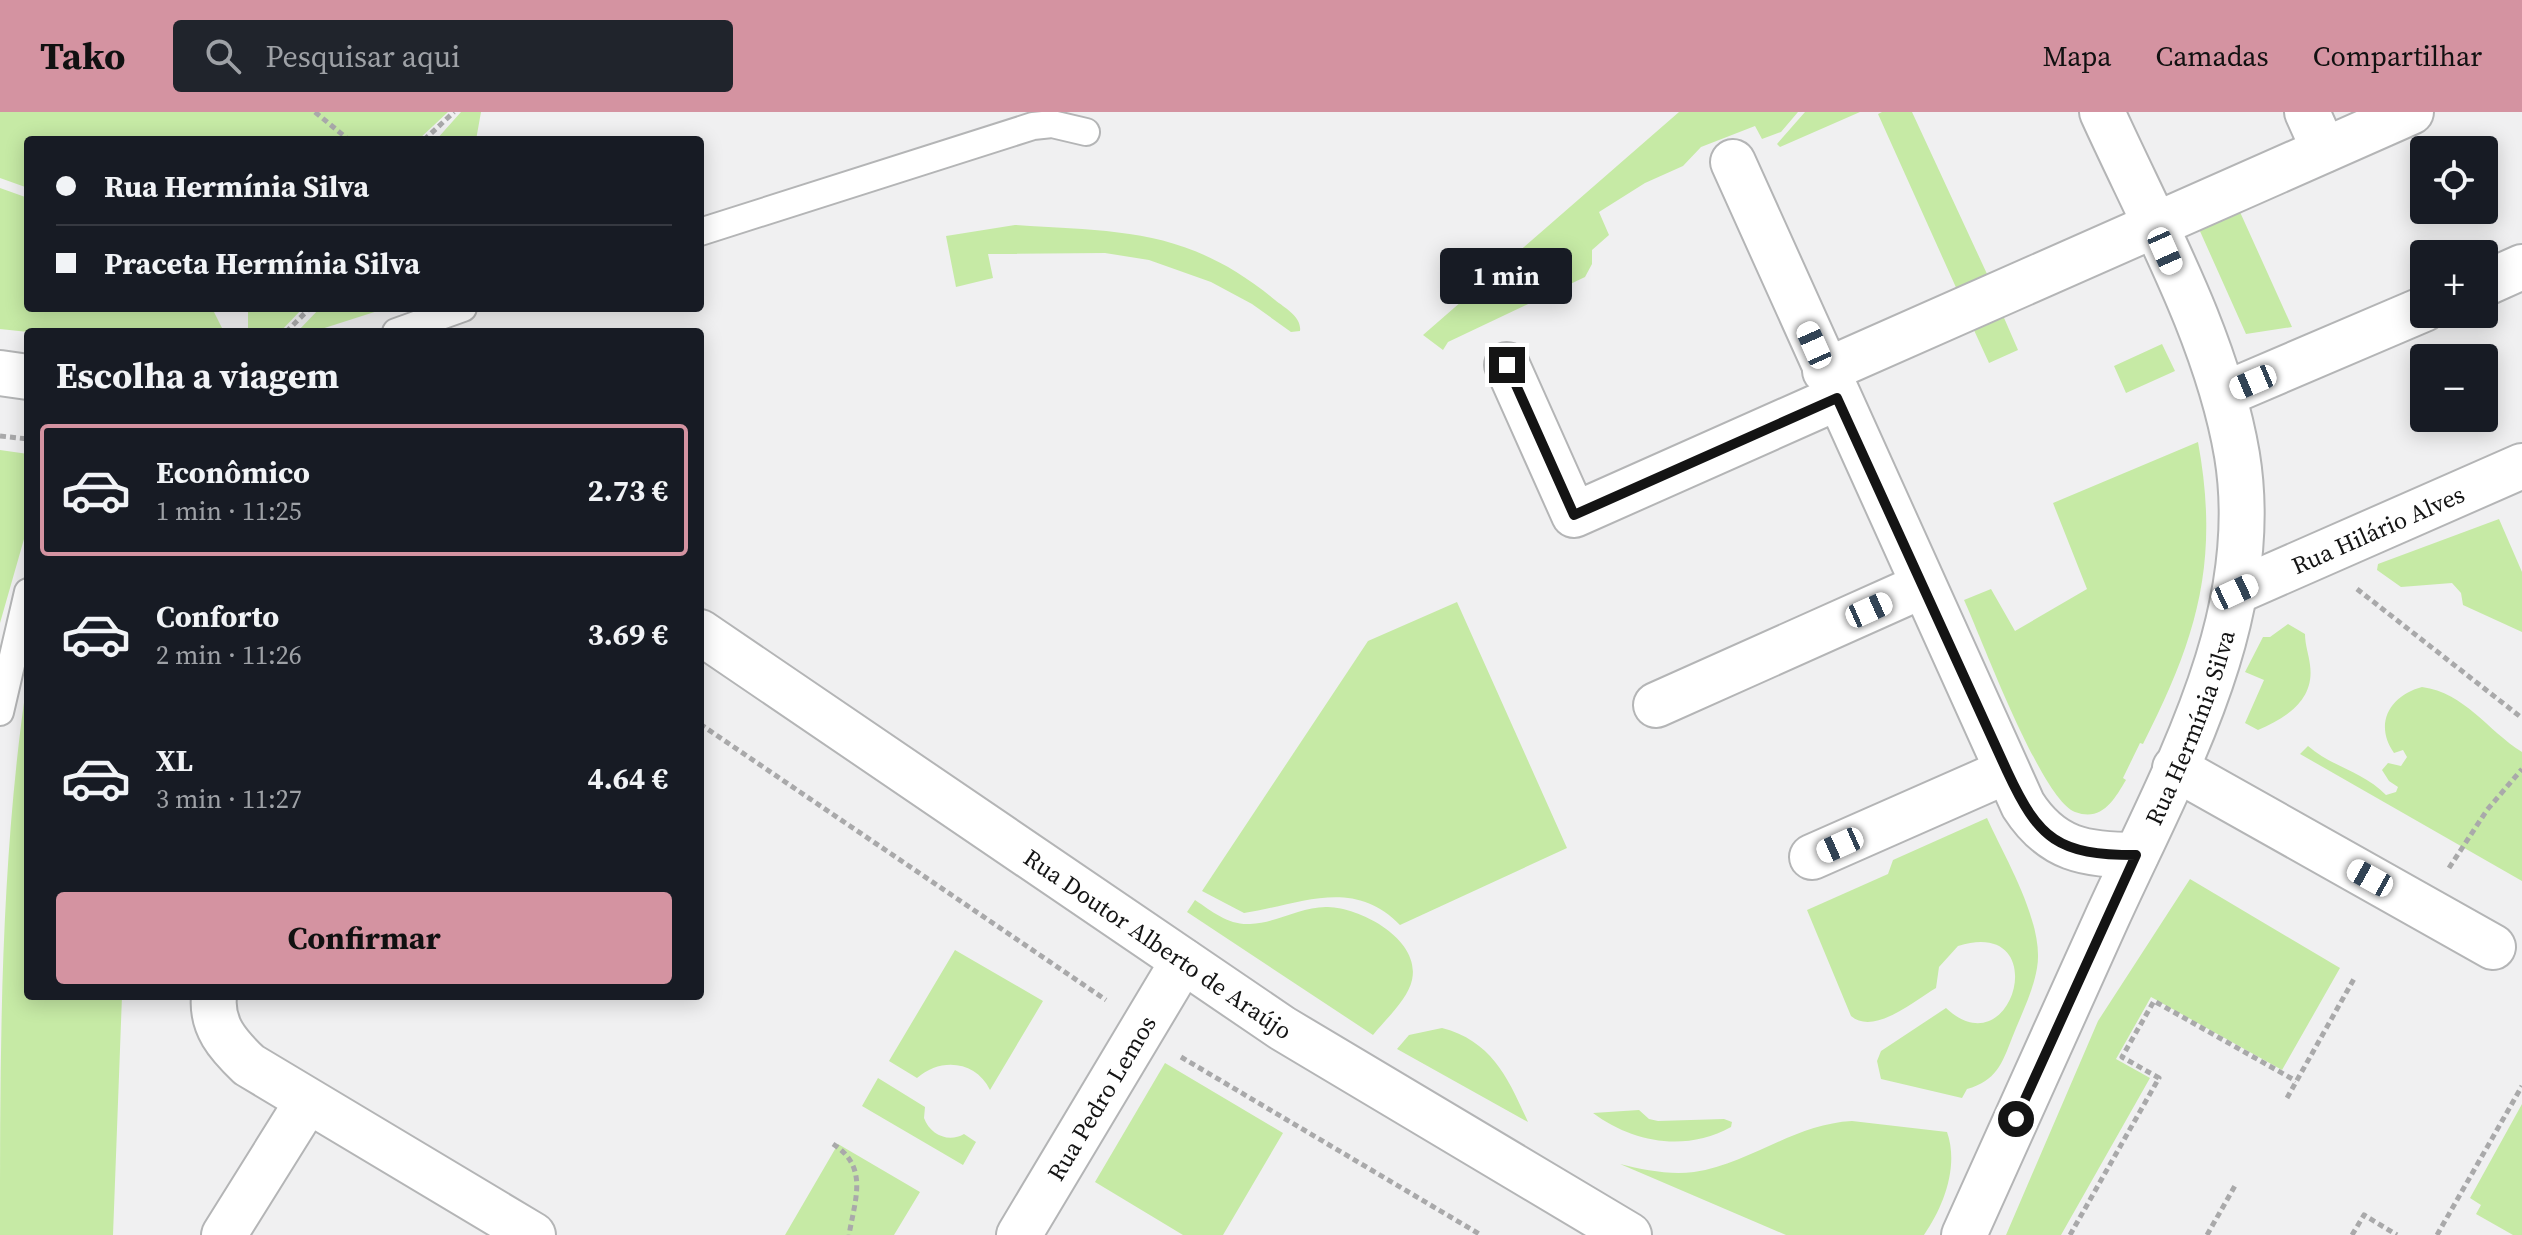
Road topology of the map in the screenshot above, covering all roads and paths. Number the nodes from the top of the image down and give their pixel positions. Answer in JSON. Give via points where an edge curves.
{"nodes":[{"id":1,"x":315,"y":112,"type":"edge"},
{"id":2,"x":454,"y":112,"type":"edge"},
{"id":3,"x":2102,"y":112,"type":"edge"},
{"id":4,"x":2411,"y":112,"type":"edge"},
{"id":5,"x":2316,"y":131,"type":"edge"},
{"id":6,"x":1086,"y":132,"type":"dead end"},
{"id":7,"x":344,"y":136,"type":"edge"},
{"id":8,"x":428,"y":136,"type":"edge"},
{"id":9,"x":1733,"y":162,"type":"dead end"},
{"id":10,"x":2155,"y":228,"type":"junction"},
{"id":11,"x":704,"y":231,"type":"edge"},
{"id":12,"x":2522,"y":267,"type":"edge"},
{"id":13,"x":2498,"y":278,"type":"edge"},
{"id":14,"x":306,"y":312,"type":"edge"},
{"id":15,"x":452,"y":312,"type":"edge"},
{"id":16,"x":2410,"y":315,"type":"edge"},
{"id":17,"x":290,"y":328,"type":"edge"},
{"id":18,"x":407,"y":328,"type":"edge"},
{"id":19,"x":1507,"y":365,"type":"dead end"},
{"id":20,"x":0,"y":373,"type":"edge"},
{"id":21,"x":24,"y":376,"type":"edge"},
{"id":22,"x":1831,"y":385,"type":"junction"},
{"id":23,"x":2225,"y":394,"type":"junction"},
{"id":24,"x":0,"y":436,"type":"edge"},
{"id":25,"x":24,"y":439,"type":"edge"},
{"id":26,"x":2522,"y":466,"type":"edge"},
{"id":27,"x":2327,"y":550,"type":"junction"},
{"id":28,"x":1922,"y":586,"type":"junction"},
{"id":29,"x":2235,"y":592,"type":"junction"},
{"id":30,"x":24,"y":609,"type":"edge"},
{"id":31,"x":704,"y":635,"type":"edge"},
{"id":32,"x":1656,"y":705,"type":"dead end"},
{"id":33,"x":0,"y":712,"type":"edge"},
{"id":34,"x":2522,"y":718,"type":"edge"},
{"id":35,"x":704,"y":727,"type":"edge"},
{"id":36,"x":2175,"y":768,"type":"junction"},
{"id":37,"x":2522,"y":769,"type":"edge"},
{"id":38,"x":2007,"y":771,"type":"junction"},
{"id":39,"x":2136,"y":855,"type":"junction"},
{"id":40,"x":1812,"y":857,"type":"dead end"},
{"id":41,"x":2425,"y":909,"type":"junction"},
{"id":42,"x":2493,"y":947,"type":"dead end"},
{"id":43,"x":1183,"y":961,"type":"junction"},
{"id":44,"x":2355,"y":977,"type":"dead end"},
{"id":45,"x":214,"y":1000,"type":"edge"},
{"id":46,"x":1109,"y":1002,"type":"dead end"},
{"id":47,"x":1169,"y":1050,"type":"dead end"},
{"id":48,"x":2296,"y":1081,"type":"junction"},
{"id":49,"x":2522,"y":1086,"type":"edge"},
{"id":50,"x":2287,"y":1098,"type":"dead end"},
{"id":51,"x":307,"y":1102,"type":"junction"},
{"id":52,"x":833,"y":1144,"type":"dead end"},
{"id":53,"x":2236,"y":1184,"type":"dead end"},
{"id":54,"x":224,"y":1235,"type":"edge"},
{"id":55,"x":533,"y":1235,"type":"edge"},
{"id":56,"x":849,"y":1235,"type":"edge"},
{"id":57,"x":1019,"y":1235,"type":"edge"},
{"id":58,"x":1481,"y":1235,"type":"edge"},
{"id":59,"x":1629,"y":1235,"type":"edge"},
{"id":60,"x":1964,"y":1235,"type":"edge"},
{"id":61,"x":2070,"y":1235,"type":"edge"},
{"id":62,"x":2207,"y":1235,"type":"edge"},
{"id":63,"x":2352,"y":1235,"type":"edge"},
{"id":64,"x":2397,"y":1235,"type":"edge"},
{"id":65,"x":2437,"y":1235,"type":"edge"}],
"edges":[{"from":1,"to":7,"type":"path"},
{"from":2,"to":8,"type":"path"},
{"from":3,"to":10,"type":"street","name":"Rua Hermínia Silva"},
{"from":4,"to":5,"type":"street"},
{"from":5,"to":10,"type":"street"},
{"from":6,"to":11,"type":"lane","via":[[1052,124],[1033,126]]},
{"from":9,"to":22,"type":"street"},
{"from":10,"to":22,"type":"street"},
{"from":10,"to":23,"type":"street","name":"Rua Hermínia Silva"},
{"from":12,"to":13,"type":"street"},
{"from":14,"to":17,"type":"path"},
{"from":15,"to":18,"type":"lane"},
{"from":16,"to":23,"type":"street"},
{"from":19,"to":22,"type":"street","via":[[1574,515]]},
{"from":20,"to":21,"type":"street"},
{"from":22,"to":28,"type":"street"},
{"from":23,"to":29,"type":"street","name":"Rua Hermínia Silva","via":[[2241,511]]},
{"from":24,"to":25,"type":"path"},
{"from":26,"to":27,"type":"street","name":"Rua Hilário Alves"},
{"from":27,"to":29,"type":"street","name":"Rua Hilário Alves"},
{"from":27,"to":34,"type":"path","via":[[2357,588]]},
{"from":28,"to":32,"type":"street"},
{"from":28,"to":38,"type":"street"},
{"from":29,"to":36,"type":"street","name":"Rua Hermínia Silva","via":[[2216,667]]},
{"from":30,"to":33,"type":"lane"},
{"from":31,"to":43,"type":"street","name":"Rua Doutor Alberto de Araújo"},
{"from":35,"to":46,"type":"path"},
{"from":36,"to":39,"type":"street","name":"Rua Hermínia Silva"},
{"from":36,"to":41,"type":"street"},
{"from":37,"to":41,"type":"path","via":[[2480,820]]},
{"from":38,"to":39,"type":"street","via":[[2036,826],[2057,841],[2080,851]]},
{"from":38,"to":40,"type":"street"},
{"from":39,"to":60,"type":"street","name":"Rua Hermínia Silva"},
{"from":41,"to":42,"type":"street"},
{"from":43,"to":57,"type":"street","name":"Rua Pedro Lemos"},
{"from":43,"to":59,"type":"street","name":"Rua Doutor Alberto de Araújo","via":[[1282,1028]]},
{"from":44,"to":48,"type":"path"},
{"from":45,"to":51,"type":"street","via":[[217,1026],[228,1044],[249,1065]]},
{"from":47,"to":58,"type":"path"},
{"from":48,"to":50,"type":"path"},
{"from":48,"to":61,"type":"path","via":[[2154,1001],[2122,1057],[2159,1078]]},
{"from":49,"to":65,"type":"path"},
{"from":51,"to":54,"type":"street"},
{"from":51,"to":55,"type":"street"},
{"from":52,"to":56,"type":"path","via":[[849,1156],[858,1178]]},
{"from":53,"to":62,"type":"path"},
{"from":63,"to":64,"type":"path","via":[[2364,1215]]}]}
